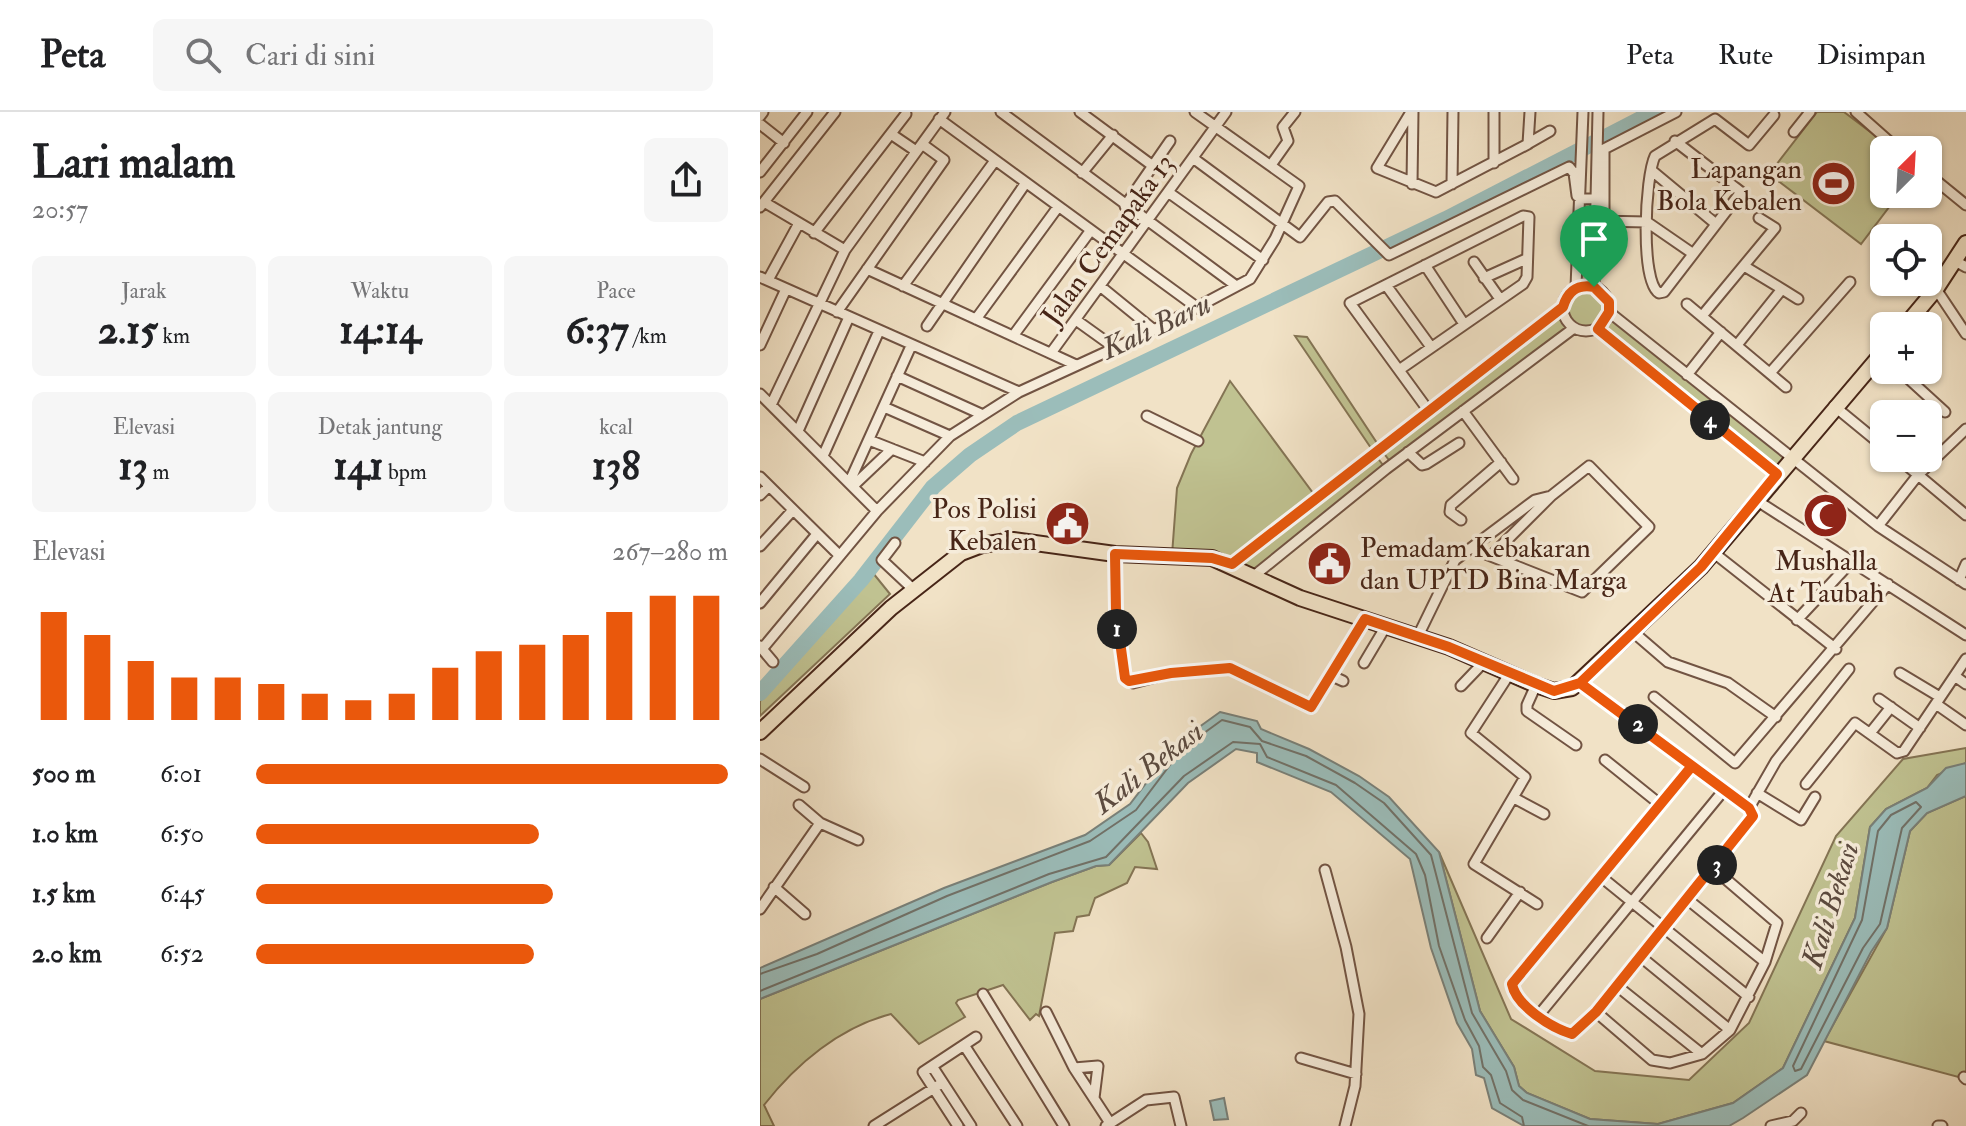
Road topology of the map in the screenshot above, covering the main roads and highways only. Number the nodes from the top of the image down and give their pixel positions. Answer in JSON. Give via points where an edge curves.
{"nodes":[{"id":1,"x":1966,"y":243,"type":"edge"},
{"id":2,"x":1961,"y":264,"type":"edge"},
{"id":3,"x":1917,"y":312,"type":"edge"},
{"id":4,"x":1870,"y":367,"type":"edge"},
{"id":5,"x":760,"y":732,"type":"edge"}],
"edges":[{"from":1,"to":2,"type":"main road"},
{"from":2,"to":3,"type":"main road"},
{"from":4,"to":5,"type":"main road","via":[[1714,553],[1580,683],[1554,691],[1536,685],[1418,636],[1300,598],[1212,558],[1115,554],[1013,540],[961,553]]}]}
